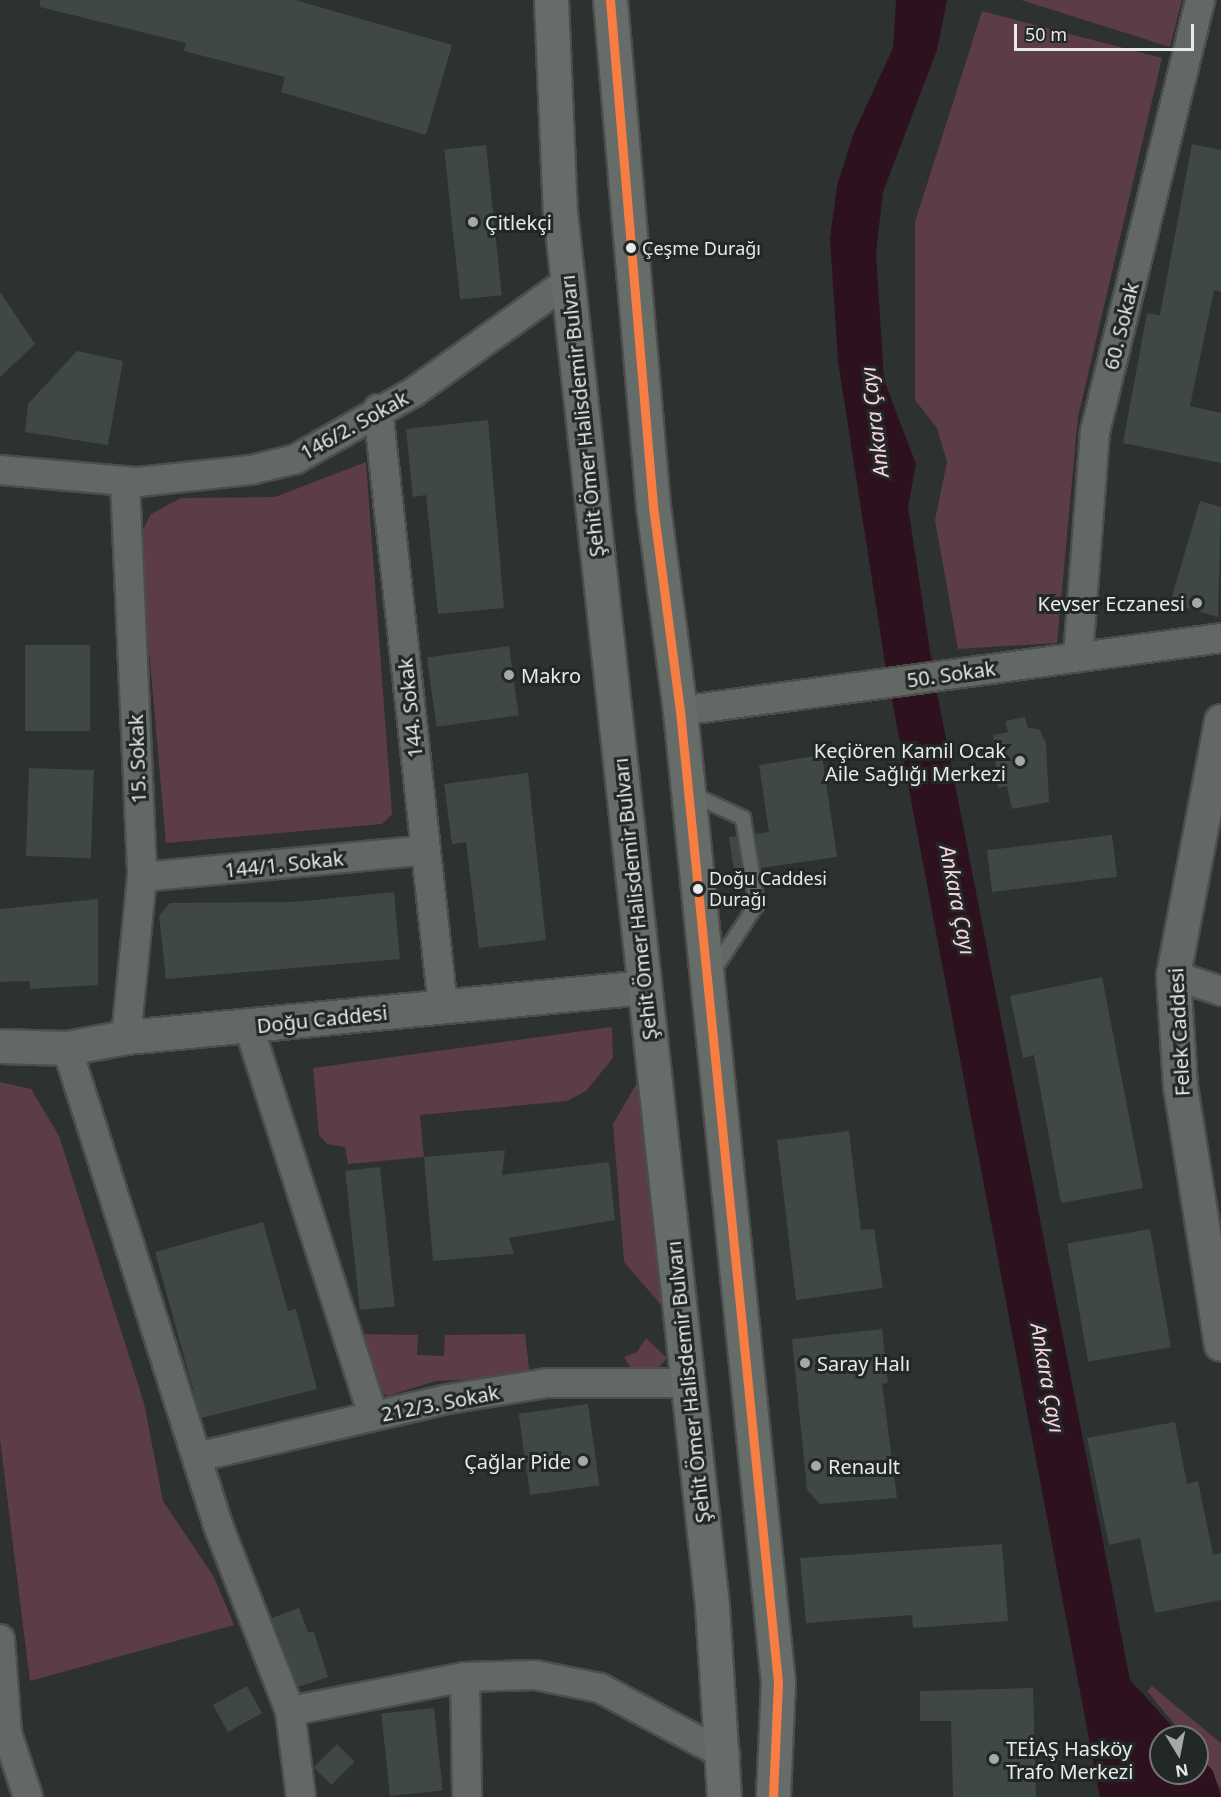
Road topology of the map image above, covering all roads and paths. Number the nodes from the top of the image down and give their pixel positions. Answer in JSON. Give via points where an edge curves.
{"nodes":[{"id":1,"x":610,"y":0,"type":"edge"},
{"id":2,"x":1200,"y":0,"type":"edge"},
{"id":3,"x":548,"y":1,"type":"edge"},
{"id":4,"x":567,"y":282,"type":"junction"},
{"id":5,"x":378,"y":410,"type":"junction"},
{"id":6,"x":0,"y":470,"type":"edge"},
{"id":7,"x":125,"y":481,"type":"junction"},
{"id":8,"x":1221,"y":638,"type":"edge"},
{"id":9,"x":1078,"y":657,"type":"junction"},
{"id":10,"x":680,"y":711,"type":"junction"},
{"id":11,"x":1221,"y":721,"type":"edge"},
{"id":12,"x":688,"y":793,"type":"junction"},
{"id":13,"x":425,"y":850,"type":"junction"},
{"id":14,"x":142,"y":877,"type":"junction"},
{"id":15,"x":1173,"y":975,"type":"junction"},
{"id":16,"x":705,"y":982,"type":"junction"},
{"id":17,"x":644,"y":987,"type":"junction"},
{"id":18,"x":1221,"y":990,"type":"edge"},
{"id":19,"x":443,"y":1007,"type":"junction"},
{"id":20,"x":249,"y":1027,"type":"junction"},
{"id":21,"x":126,"y":1037,"type":"junction"},
{"id":22,"x":0,"y":1046,"type":"edge"},
{"id":23,"x":67,"y":1048,"type":"junction"},
{"id":24,"x":1221,"y":1344,"type":"edge"},
{"id":25,"x":688,"y":1383,"type":"junction"},
{"id":26,"x":373,"y":1416,"type":"junction"},
{"id":27,"x":196,"y":1457,"type":"junction"},
{"id":28,"x":0,"y":1640,"type":"edge"},
{"id":29,"x":465,"y":1677,"type":"junction"},
{"id":30,"x":290,"y":1712,"type":"junction"},
{"id":31,"x":725,"y":1755,"type":"junction"},
{"id":32,"x":28,"y":1797,"type":"edge"},
{"id":33,"x":301,"y":1797,"type":"edge"},
{"id":34,"x":467,"y":1797,"type":"edge"},
{"id":35,"x":724,"y":1797,"type":"edge"},
{"id":36,"x":773,"y":1797,"type":"edge"}],
"edges":[{"from":1,"to":10,"type":"highway","via":[[653,506]]},
{"from":2,"to":9,"type":"street","name":"60. Sokak","via":[[1095,432]]},
{"from":3,"to":4,"type":"highway","name":"Şehit Ömer Halisdemir Bulvarı"},
{"from":4,"to":5,"type":"street","name":"146/2. Sokak","via":[[414,392]]},
{"from":4,"to":17,"type":"highway","name":"Şehit Ömer Halisdemir Bulvarı"},
{"from":5,"to":7,"type":"street","name":"146/2. Sokak","via":[[296,459],[251,470]]},
{"from":5,"to":13,"type":"street","name":"144. Sokak"},
{"from":6,"to":7,"type":"street","name":"146/2. Sokak"},
{"from":7,"to":14,"type":"street","name":"15. Sokak"},
{"from":8,"to":9,"type":"street","name":"50. Sokak"},
{"from":9,"to":10,"type":"street","name":"50. Sokak"},
{"from":10,"to":12,"type":"highway"},
{"from":11,"to":15,"type":"street","name":"Felek Caddesi"},
{"from":12,"to":16,"type":"highway"},
{"from":12,"to":16,"type":"lane","via":[[743,818],[757,904]]},
{"from":13,"to":14,"type":"street","name":"144/1. Sokak"},
{"from":13,"to":19,"type":"street","name":"144. Sokak"},
{"from":14,"to":21,"type":"street","name":"15. Sokak"},
{"from":15,"to":18,"type":"street"},
{"from":15,"to":24,"type":"street","name":"Felek Caddesi","via":[[1180,1086]]},
{"from":16,"to":36,"type":"highway","via":[[778,1682]]},
{"from":17,"to":19,"type":"street","name":"Doğu Caddesi"},
{"from":17,"to":25,"type":"highway","name":"Şehit Ömer Halisdemir Bulvarı"},
{"from":19,"to":20,"type":"street","name":"Doğu Caddesi"},
{"from":20,"to":21,"type":"street","name":"Doğu Caddesi"},
{"from":20,"to":26,"type":"street"},
{"from":21,"to":23,"type":"street","name":"Doğu Caddesi"},
{"from":22,"to":23,"type":"street","name":"Doğu Caddesi"},
{"from":23,"to":27,"type":"street"},
{"from":25,"to":26,"type":"street","name":"212/3. Sokak","via":[[547,1383]]},
{"from":25,"to":31,"type":"highway","name":"Şehit Ömer Halisdemir Bulvarı"},
{"from":26,"to":27,"type":"street","name":"212/3. Sokak"},
{"from":27,"to":30,"type":"street"},
{"from":28,"to":32,"type":"street","via":[[7,1733]]},
{"from":29,"to":30,"type":"street"},
{"from":29,"to":31,"type":"street","via":[[535,1675],[600,1688]]},
{"from":29,"to":34,"type":"street"},
{"from":30,"to":33,"type":"street"},
{"from":31,"to":35,"type":"highway","name":"Şehit Ömer Halisdemir Bulvarı"}]}
